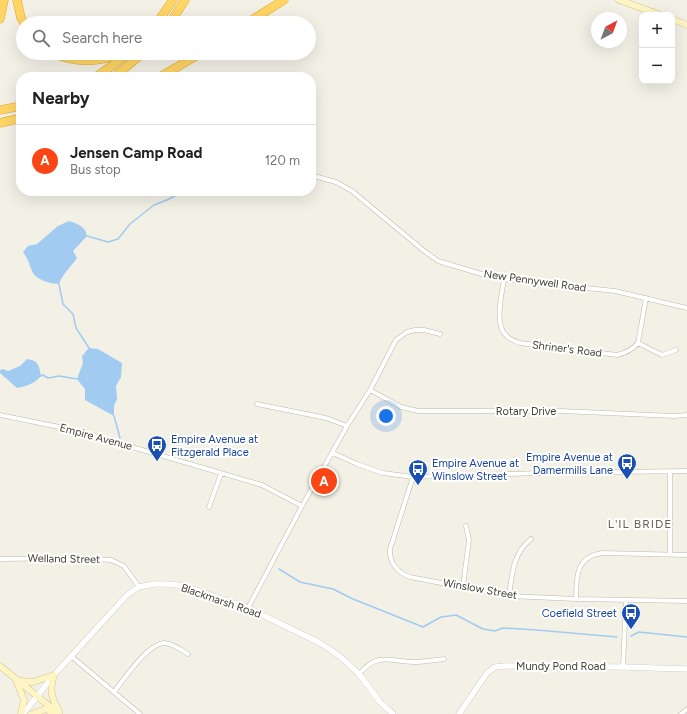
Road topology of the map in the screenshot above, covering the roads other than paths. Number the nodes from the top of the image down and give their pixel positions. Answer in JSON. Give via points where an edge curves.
{"nodes":[{"id":1,"x":4,"y":0,"type":"edge"},
{"id":2,"x":17,"y":0,"type":"edge"},
{"id":3,"x":173,"y":0,"type":"edge"},
{"id":4,"x":185,"y":0,"type":"edge"},
{"id":5,"x":284,"y":0,"type":"edge"},
{"id":6,"x":619,"y":0,"type":"edge"},
{"id":7,"x":653,"y":12,"type":"edge"},
{"id":8,"x":21,"y":16,"type":"edge"},
{"id":9,"x":162,"y":16,"type":"edge"},
{"id":10,"x":175,"y":16,"type":"edge"},
{"id":11,"x":258,"y":16,"type":"edge"},
{"id":12,"x":0,"y":19,"type":"edge"},
{"id":13,"x":675,"y":20,"type":"edge"},
{"id":14,"x":687,"y":25,"type":"edge"},
{"id":15,"x":73,"y":60,"type":"edge"},
{"id":16,"x":94,"y":60,"type":"edge"},
{"id":17,"x":119,"y":60,"type":"edge"},
{"id":18,"x":135,"y":60,"type":"edge"},
{"id":19,"x":189,"y":60,"type":"edge"},
{"id":20,"x":103,"y":72,"type":"edge"},
{"id":21,"x":120,"y":72,"type":"edge"},
{"id":22,"x":169,"y":72,"type":"edge"},
{"id":23,"x":16,"y":107,"type":"edge"},
{"id":24,"x":0,"y":110,"type":"edge"},
{"id":25,"x":16,"y":120,"type":"edge"},
{"id":26,"x":2,"y":123,"type":"edge"},
{"id":27,"x":316,"y":177,"type":"edge"},
{"id":28,"x":504,"y":279,"type":"junction"},
{"id":29,"x":646,"y":298,"type":"junction"},
{"id":30,"x":687,"y":308,"type":"edge"},
{"id":31,"x":440,"y":334,"type":"dead end"},
{"id":32,"x":638,"y":343,"type":"junction"},
{"id":33,"x":676,"y":350,"type":"dead end"},
{"id":34,"x":370,"y":390,"type":"junction"},
{"id":35,"x":257,"y":404,"type":"dead end"},
{"id":36,"x":0,"y":415,"type":"edge"},
{"id":37,"x":687,"y":415,"type":"edge"},
{"id":38,"x":347,"y":426,"type":"junction"},
{"id":39,"x":333,"y":453,"type":"junction"},
{"id":40,"x":670,"y":472,"type":"junction"},
{"id":41,"x":687,"y":472,"type":"edge"},
{"id":42,"x":221,"y":474,"type":"junction"},
{"id":43,"x":413,"y":478,"type":"junction"},
{"id":44,"x":209,"y":506,"type":"dead end"},
{"id":45,"x":302,"y":506,"type":"junction"},
{"id":46,"x":466,"y":526,"type":"dead end"},
{"id":47,"x":531,"y":539,"type":"dead end"},
{"id":48,"x":670,"y":554,"type":"junction"},
{"id":49,"x":687,"y":555,"type":"edge"},
{"id":50,"x":0,"y":559,"type":"edge"},
{"id":51,"x":463,"y":586,"type":"junction"},
{"id":52,"x":139,"y":587,"type":"junction"},
{"id":53,"x":509,"y":596,"type":"junction"},
{"id":54,"x":576,"y":599,"type":"junction"},
{"id":55,"x":626,"y":600,"type":"junction"},
{"id":56,"x":687,"y":601,"type":"edge"},
{"id":57,"x":248,"y":608,"type":"junction"},
{"id":58,"x":188,"y":654,"type":"dead end"},
{"id":59,"x":71,"y":656,"type":"junction"},
{"id":60,"x":444,"y":659,"type":"dead end"},
{"id":61,"x":0,"y":666,"type":"edge"},
{"id":62,"x":623,"y":667,"type":"junction"},
{"id":63,"x":687,"y":669,"type":"edge"},
{"id":64,"x":359,"y":674,"type":"junction"},
{"id":65,"x":54,"y":675,"type":"junction"},
{"id":66,"x":14,"y":677,"type":"junction"},
{"id":67,"x":114,"y":692,"type":"junction"},
{"id":68,"x":37,"y":696,"type":"junction"},
{"id":69,"x":687,"y":709,"type":"edge"},
{"id":70,"x":22,"y":714,"type":"edge"},
{"id":71,"x":31,"y":714,"type":"edge"},
{"id":72,"x":56,"y":714,"type":"edge"},
{"id":73,"x":60,"y":714,"type":"edge"},
{"id":74,"x":140,"y":714,"type":"edge"},
{"id":75,"x":393,"y":714,"type":"edge"},
{"id":76,"x":459,"y":714,"type":"edge"},
{"id":77,"x":681,"y":714,"type":"edge"}],
"edges":[{"from":1,"to":12,"type":"highway"},
{"from":2,"to":8,"type":"highway"},
{"from":3,"to":9,"type":"highway"},
{"from":4,"to":10,"type":"highway"},
{"from":5,"to":11,"type":"highway"},
{"from":6,"to":7,"type":"main road"},
{"from":13,"to":14,"type":"main road"},
{"from":15,"to":16,"type":"highway"},
{"from":17,"to":20,"type":"highway"},
{"from":18,"to":21,"type":"highway"},
{"from":19,"to":22,"type":"highway"},
{"from":23,"to":24,"type":"highway"},
{"from":25,"to":26,"type":"highway"},
{"from":27,"to":28,"type":"street","name":"New Pennywell Road","via":[[336,182],[352,191],[438,261]]},
{"from":28,"to":29,"type":"street","name":"New Pennywell Road","via":[[598,289]]},
{"from":28,"to":32,"type":"street","name":"Shriner's Road","via":[[500,324],[504,334],[512,340],[617,355],[629,351]]},
{"from":29,"to":30,"type":"street","name":"New Pennywell Road"},
{"from":29,"to":32,"type":"street"},
{"from":31,"to":34,"type":"street","via":[[415,330],[401,336]]},
{"from":32,"to":33,"type":"street","via":[[662,356]]},
{"from":34,"to":37,"type":"street","name":"Rotary Drive","via":[[401,407],[418,411],[561,411]]},
{"from":34,"to":38,"type":"street"},
{"from":35,"to":38,"type":"street","via":[[326,418]]},
{"from":36,"to":42,"type":"street","name":"Empire Avenue","via":[[74,430]]},
{"from":38,"to":39,"type":"street"},
{"from":39,"to":43,"type":"street","via":[[383,473]]},
{"from":39,"to":45,"type":"street"},
{"from":40,"to":41,"type":"street"},
{"from":40,"to":43,"type":"street"},
{"from":40,"to":48,"type":"street"},
{"from":42,"to":44,"type":"street"},
{"from":42,"to":45,"type":"street","name":"Empire Avenue","via":[[262,485]]},
{"from":43,"to":51,"type":"street","name":"Winslow Street","via":[[391,546],[391,560],[397,570],[407,576]]},
{"from":45,"to":57,"type":"street"},
{"from":46,"to":51,"type":"street","via":[[470,540]]},
{"from":47,"to":53,"type":"street","via":[[521,549],[514,562]]},
{"from":48,"to":49,"type":"street"},
{"from":48,"to":54,"type":"street","via":[[603,553],[592,556],[583,562],[578,572]]},
{"from":50,"to":52,"type":"street","name":"Welland Street","via":[[111,560],[124,566]]},
{"from":51,"to":53,"type":"street","name":"Winslow Street"},
{"from":52,"to":57,"type":"street","name":"Blackmarsh Road","via":[[154,584],[185,586]]},
{"from":52,"to":59,"type":"street","name":"Blackmarsh Road","via":[[119,602]]},
{"from":53,"to":54,"type":"street","name":"Winslow Street"},
{"from":54,"to":55,"type":"street","name":"Winslow Street"},
{"from":55,"to":56,"type":"street","name":"Winslow Street"},
{"from":55,"to":62,"type":"street"},
{"from":57,"to":64,"type":"street","name":"Blackmarsh Road","via":[[318,642]]},
{"from":58,"to":67,"type":"street","via":[[167,643],[157,645],[146,652]]},
{"from":59,"to":65,"type":"street","name":"Blackmarsh Road"},
{"from":59,"to":67,"type":"street"},
{"from":60,"to":64,"type":"street","via":[[414,662],[375,660]]},
{"from":61,"to":66,"type":"main road"},
{"from":62,"to":63,"type":"street","name":"Mundy Pond Road"},
{"from":62,"to":76,"type":"street","name":"Mundy Pond Road","via":[[495,667],[487,673]]},
{"from":64,"to":75,"type":"street","name":"Blackmarsh Road","via":[[380,702]]},
{"from":65,"to":66,"type":"main road","via":[[30,683]]},
{"from":65,"to":68,"type":"street","name":"Blackmarsh Road"},
{"from":65,"to":73,"type":"main road","via":[[51,693]]},
{"from":66,"to":68,"type":"main road"},
{"from":66,"to":70,"type":"main road","via":[[24,700]]},
{"from":67,"to":74,"type":"street"},
{"from":68,"to":70,"type":"street","name":"Blackmarsh Road"},
{"from":68,"to":73,"type":"main road"},
{"from":69,"to":77,"type":"street"},
{"from":71,"to":72,"type":"main road","via":[[46,709]]}]}
